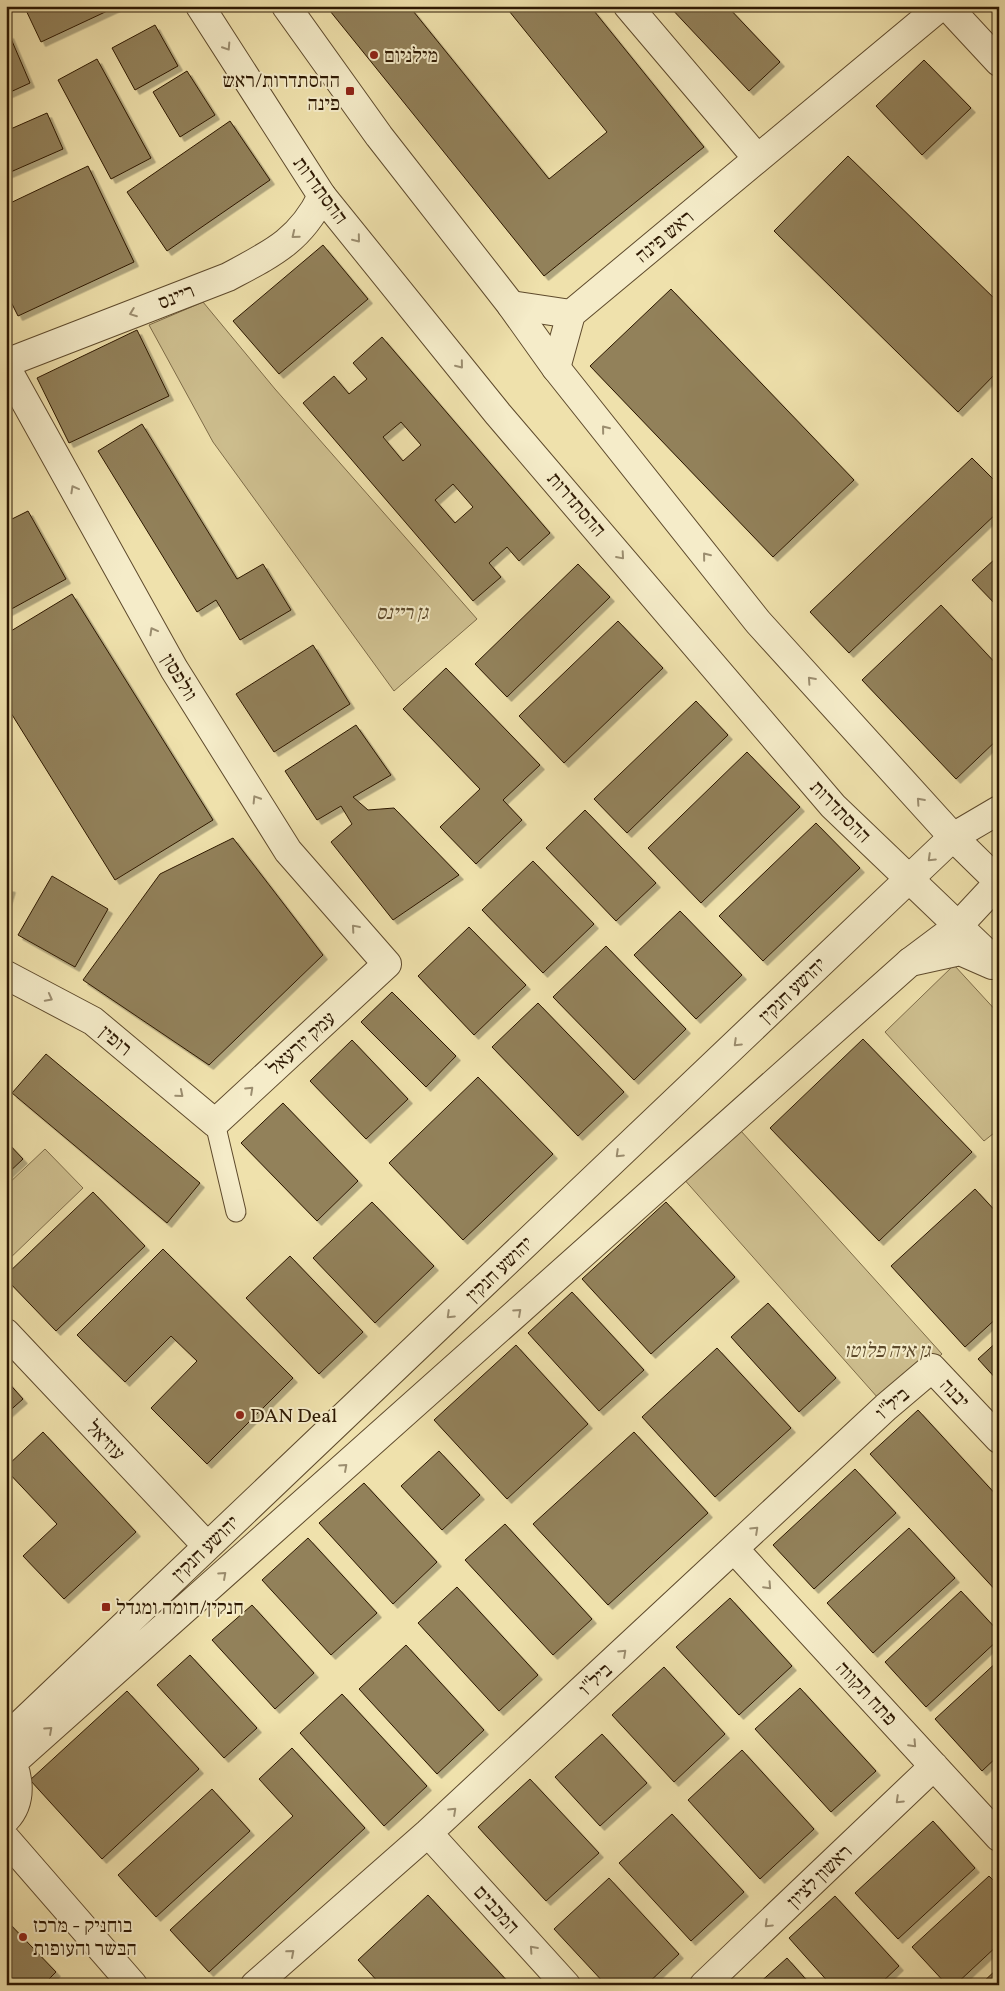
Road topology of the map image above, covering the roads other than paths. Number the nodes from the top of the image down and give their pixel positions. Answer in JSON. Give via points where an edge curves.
{"nodes":[{"id":1,"x":200,"y":6,"type":"edge"},
{"id":2,"x":286,"y":6,"type":"edge"},
{"id":3,"x":628,"y":6,"type":"edge"},
{"id":4,"x":940,"y":6,"type":"edge"},
{"id":5,"x":947,"y":6,"type":"edge"},
{"id":6,"x":999,"y":62,"type":"edge"},
{"id":7,"x":757,"y":158,"type":"junction"},
{"id":8,"x":322,"y":196,"type":"junction"},
{"id":9,"x":510,"y":305,"type":"junction"},
{"id":10,"x":571,"y":314,"type":"junction"},
{"id":11,"x":6,"y":363,"type":"edge"},
{"id":12,"x":6,"y":367,"type":"edge"},
{"id":13,"x":556,"y":368,"type":"junction"},
{"id":14,"x":999,"y":810,"type":"edge"},
{"id":15,"x":953,"y":837,"type":"junction"},
{"id":16,"x":909,"y":879,"type":"junction"},
{"id":17,"x":999,"y":882,"type":"edge"},
{"id":18,"x":958,"y":926,"type":"junction"},
{"id":19,"x":910,"y":962,"type":"junction"},
{"id":20,"x":387,"y":964,"type":"joint"},
{"id":21,"x":999,"y":966,"type":"edge"},
{"id":22,"x":6,"y":975,"type":"edge"},
{"id":23,"x":214,"y":1123,"type":"junction"},
{"id":24,"x":236,"y":1212,"type":"dead end"},
{"id":25,"x":6,"y":1333,"type":"edge"},
{"id":26,"x":932,"y":1368,"type":"joint"},
{"id":27,"x":999,"y":1439,"type":"edge"},
{"id":28,"x":207,"y":1546,"type":"junction"},
{"id":29,"x":734,"y":1550,"type":"junction"},
{"id":30,"x":8,"y":1751,"type":"edge"},
{"id":31,"x":934,"y":1766,"type":"junction"},
{"id":32,"x":6,"y":1819,"type":"edge"},
{"id":33,"x":428,"y":1833,"type":"junction"},
{"id":34,"x":999,"y":1837,"type":"edge"},
{"id":35,"x":6,"y":1839,"type":"edge"},
{"id":36,"x":133,"y":1985,"type":"edge"},
{"id":37,"x":254,"y":1985,"type":"edge"},
{"id":38,"x":566,"y":1985,"type":"edge"},
{"id":39,"x":704,"y":1985,"type":"edge"}],
"edges":[{"from":1,"to":8,"type":"street","name":"ההסתדרות","one_way":true},
{"from":2,"to":9,"type":"street","via":[[379,136]]},
{"from":3,"to":7,"type":"street"},
{"from":4,"to":7,"type":"street","name":"ראש פינה"},
{"from":5,"to":6,"type":"street"},
{"from":7,"to":10,"type":"street","name":"ראש פינה"},
{"from":8,"to":11,"type":"street","name":"ריינס","one_way":true,"via":[[298,234],[228,277]]},
{"from":8,"to":16,"type":"street","name":"ההסתדרות","one_way":true,"via":[[498,414],[833,806]]},
{"from":9,"to":10,"type":"street"},
{"from":9,"to":13,"type":"street"},
{"from":10,"to":13,"type":"street"},
{"from":20,"to":12,"type":"street","name":"וולפסון","one_way":true,"via":[[288,851],[174,669]]},
{"from":15,"to":13,"type":"street","one_way":true,"via":[[758,622]]},
{"from":14,"to":15,"type":"street","name":"יהושע חנקין"},
{"from":15,"to":16,"type":"street","name":"יהושע חנקין","one_way":true},
{"from":15,"to":17,"type":"street"},
{"from":16,"to":18,"type":"street","name":"ההסתדרות"},
{"from":16,"to":28,"type":"street","name":"יהושע חנקין","one_way":true},
{"from":17,"to":18,"type":"street","name":"יהושע חנקין"},
{"from":18,"to":19,"type":"street","name":"יהושע חנקין"},
{"from":18,"to":21,"type":"street","name":"ההסתדרות"},
{"from":19,"to":21,"type":"street","via":[[960,951]]},
{"from":30,"to":19,"type":"street","name":"יהושע חנקין","one_way":true},
{"from":23,"to":20,"type":"street","name":"עמק יזרעאל","one_way":true},
{"from":22,"to":23,"type":"street","name":"רופין","one_way":true,"via":[[93,1021]]},
{"from":23,"to":24,"type":"lane"},
{"from":25,"to":28,"type":"street","name":"עוזיאל"},
{"from":26,"to":27,"type":"street","name":"יבנה"},
{"from":29,"to":26,"type":"street","name":"ביל\"ו","one_way":true},
{"from":28,"to":30,"type":"street","name":"יהושע חנקין"},
{"from":29,"to":31,"type":"street","name":"פתח תקווה","one_way":true},
{"from":33,"to":29,"type":"street","name":"ביל\"ו","one_way":true},
{"from":30,"to":32,"type":"street","via":[[18,1780],[17,1798]]},
{"from":31,"to":34,"type":"street","name":"פתח תקווה"},
{"from":31,"to":39,"type":"street","name":"ראשון לציון","one_way":true},
{"from":37,"to":33,"type":"street","name":"ביל\"ו","one_way":true},
{"from":38,"to":33,"type":"street","name":"המכבים","one_way":true},
{"from":35,"to":36,"type":"street"}]}
